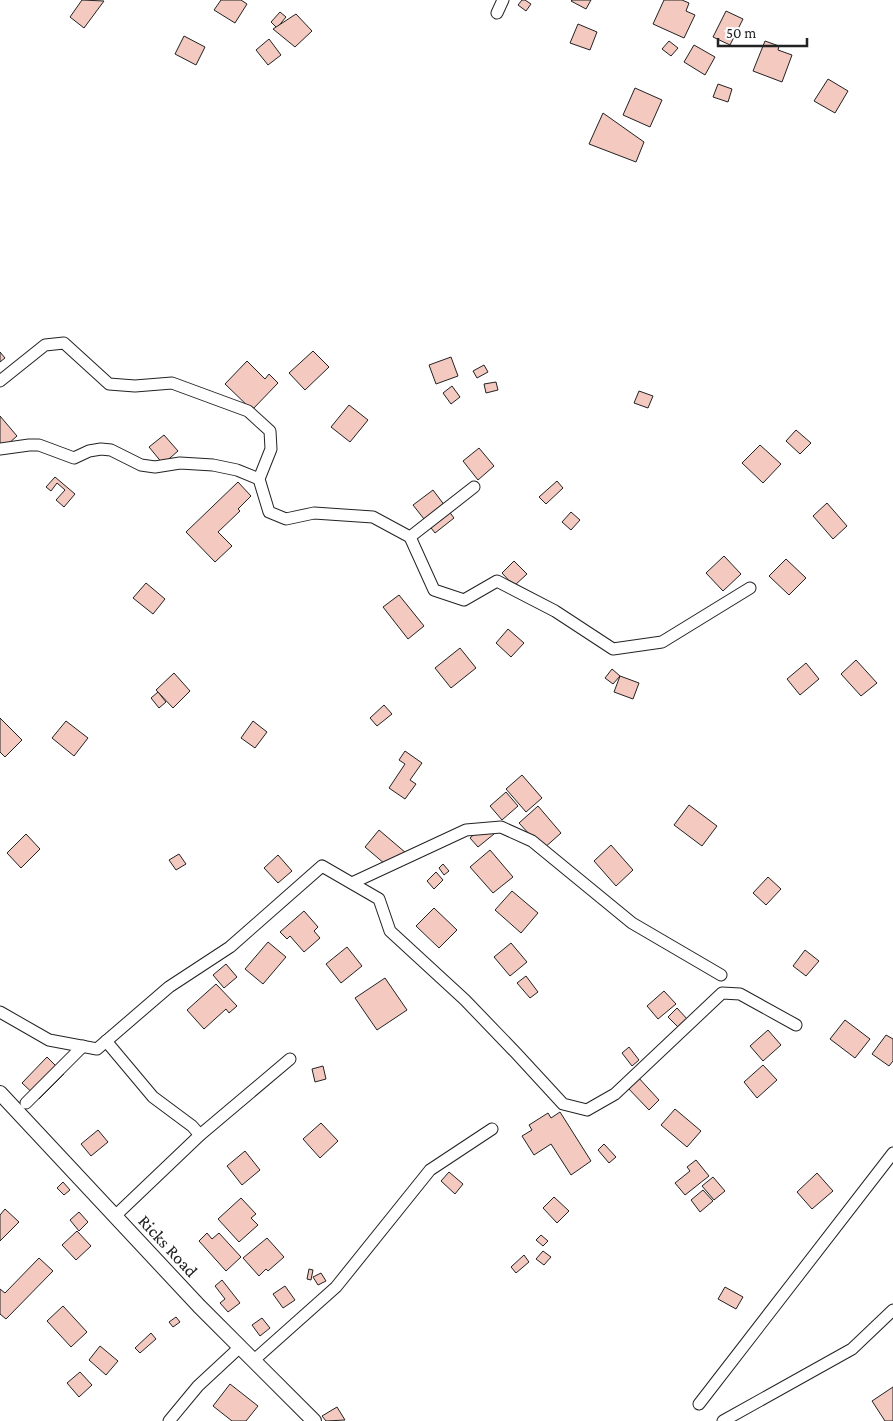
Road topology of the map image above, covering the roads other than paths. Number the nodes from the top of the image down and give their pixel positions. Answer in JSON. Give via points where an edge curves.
{"nodes":[{"id":1,"x":504,"y":0,"type":"edge"},
{"id":2,"x":497,"y":13,"type":"dead end"},
{"id":3,"x":0,"y":381,"type":"edge"},
{"id":4,"x":0,"y":449,"type":"edge"},
{"id":5,"x":259,"y":479,"type":"junction"},
{"id":6,"x":474,"y":487,"type":"dead end"},
{"id":7,"x":410,"y":537,"type":"junction"},
{"id":8,"x":750,"y":588,"type":"dead end"},
{"id":9,"x":352,"y":884,"type":"junction"},
{"id":10,"x":721,"y":975,"type":"dead end"},
{"id":11,"x":0,"y":1012,"type":"edge"},
{"id":12,"x":796,"y":1025,"type":"dead end"},
{"id":13,"x":106,"y":1041,"type":"junction"},
{"id":14,"x":83,"y":1046,"type":"junction"},
{"id":15,"x":290,"y":1059,"type":"dead end"},
{"id":16,"x":0,"y":1093,"type":"edge"},
{"id":17,"x":26,"y":1103,"type":"dead end"},
{"id":18,"x":492,"y":1129,"type":"dead end"},
{"id":19,"x":200,"y":1135,"type":"junction"},
{"id":20,"x":893,"y":1153,"type":"edge"},
{"id":21,"x":114,"y":1216,"type":"junction"},
{"id":22,"x":893,"y":1310,"type":"edge"},
{"id":23,"x":240,"y":1347,"type":"junction"},
{"id":24,"x":254,"y":1361,"type":"junction"},
{"id":25,"x":699,"y":1404,"type":"dead end"},
{"id":26,"x":169,"y":1421,"type":"edge"},
{"id":27,"x":314,"y":1421,"type":"edge"},
{"id":28,"x":724,"y":1421,"type":"edge"}],
"edges":[{"from":1,"to":2,"type":"street"},
{"from":3,"to":5,"type":"street","via":[[45,345],[64,343],[109,384],[172,383],[248,411],[270,431],[271,449]]},
{"from":4,"to":5,"type":"street","via":[[39,445],[74,458],[102,448],[140,465],[155,467],[180,462],[214,465]]},
{"from":5,"to":7,"type":"street","via":[[269,512],[278,516],[286,519],[314,513],[374,517]]},
{"from":6,"to":7,"type":"street"},
{"from":7,"to":8,"type":"street","via":[[434,590],[464,600],[497,581],[556,611],[613,649],[662,642]]},
{"from":9,"to":10,"type":"street","via":[[466,830],[501,827],[532,841],[632,923]]},
{"from":9,"to":12,"type":"street","via":[[379,899],[390,931],[465,1000],[563,1104],[587,1110],[615,1094],[722,993],[740,994]]},
{"from":9,"to":13,"type":"street","via":[[322,866],[230,947],[169,987]]},
{"from":11,"to":14,"type":"street","via":[[49,1040]]},
{"from":13,"to":14,"type":"street","via":[[97,1049]]},
{"from":13,"to":19,"type":"street","via":[[153,1097]]},
{"from":14,"to":17,"type":"street"},
{"from":15,"to":19,"type":"street"},
{"from":16,"to":21,"type":"street","name":"Ricks Road"},
{"from":18,"to":24,"type":"street","via":[[430,1170],[336,1288]]},
{"from":19,"to":21,"type":"street"},
{"from":20,"to":25,"type":"street"},
{"from":21,"to":23,"type":"street","name":"Ricks Road"},
{"from":22,"to":28,"type":"street","via":[[852,1349]]},
{"from":23,"to":24,"type":"street","name":"Ricks Road"},
{"from":23,"to":26,"type":"street","via":[[198,1386]]},
{"from":24,"to":27,"type":"street","name":"Ricks Road"}]}
